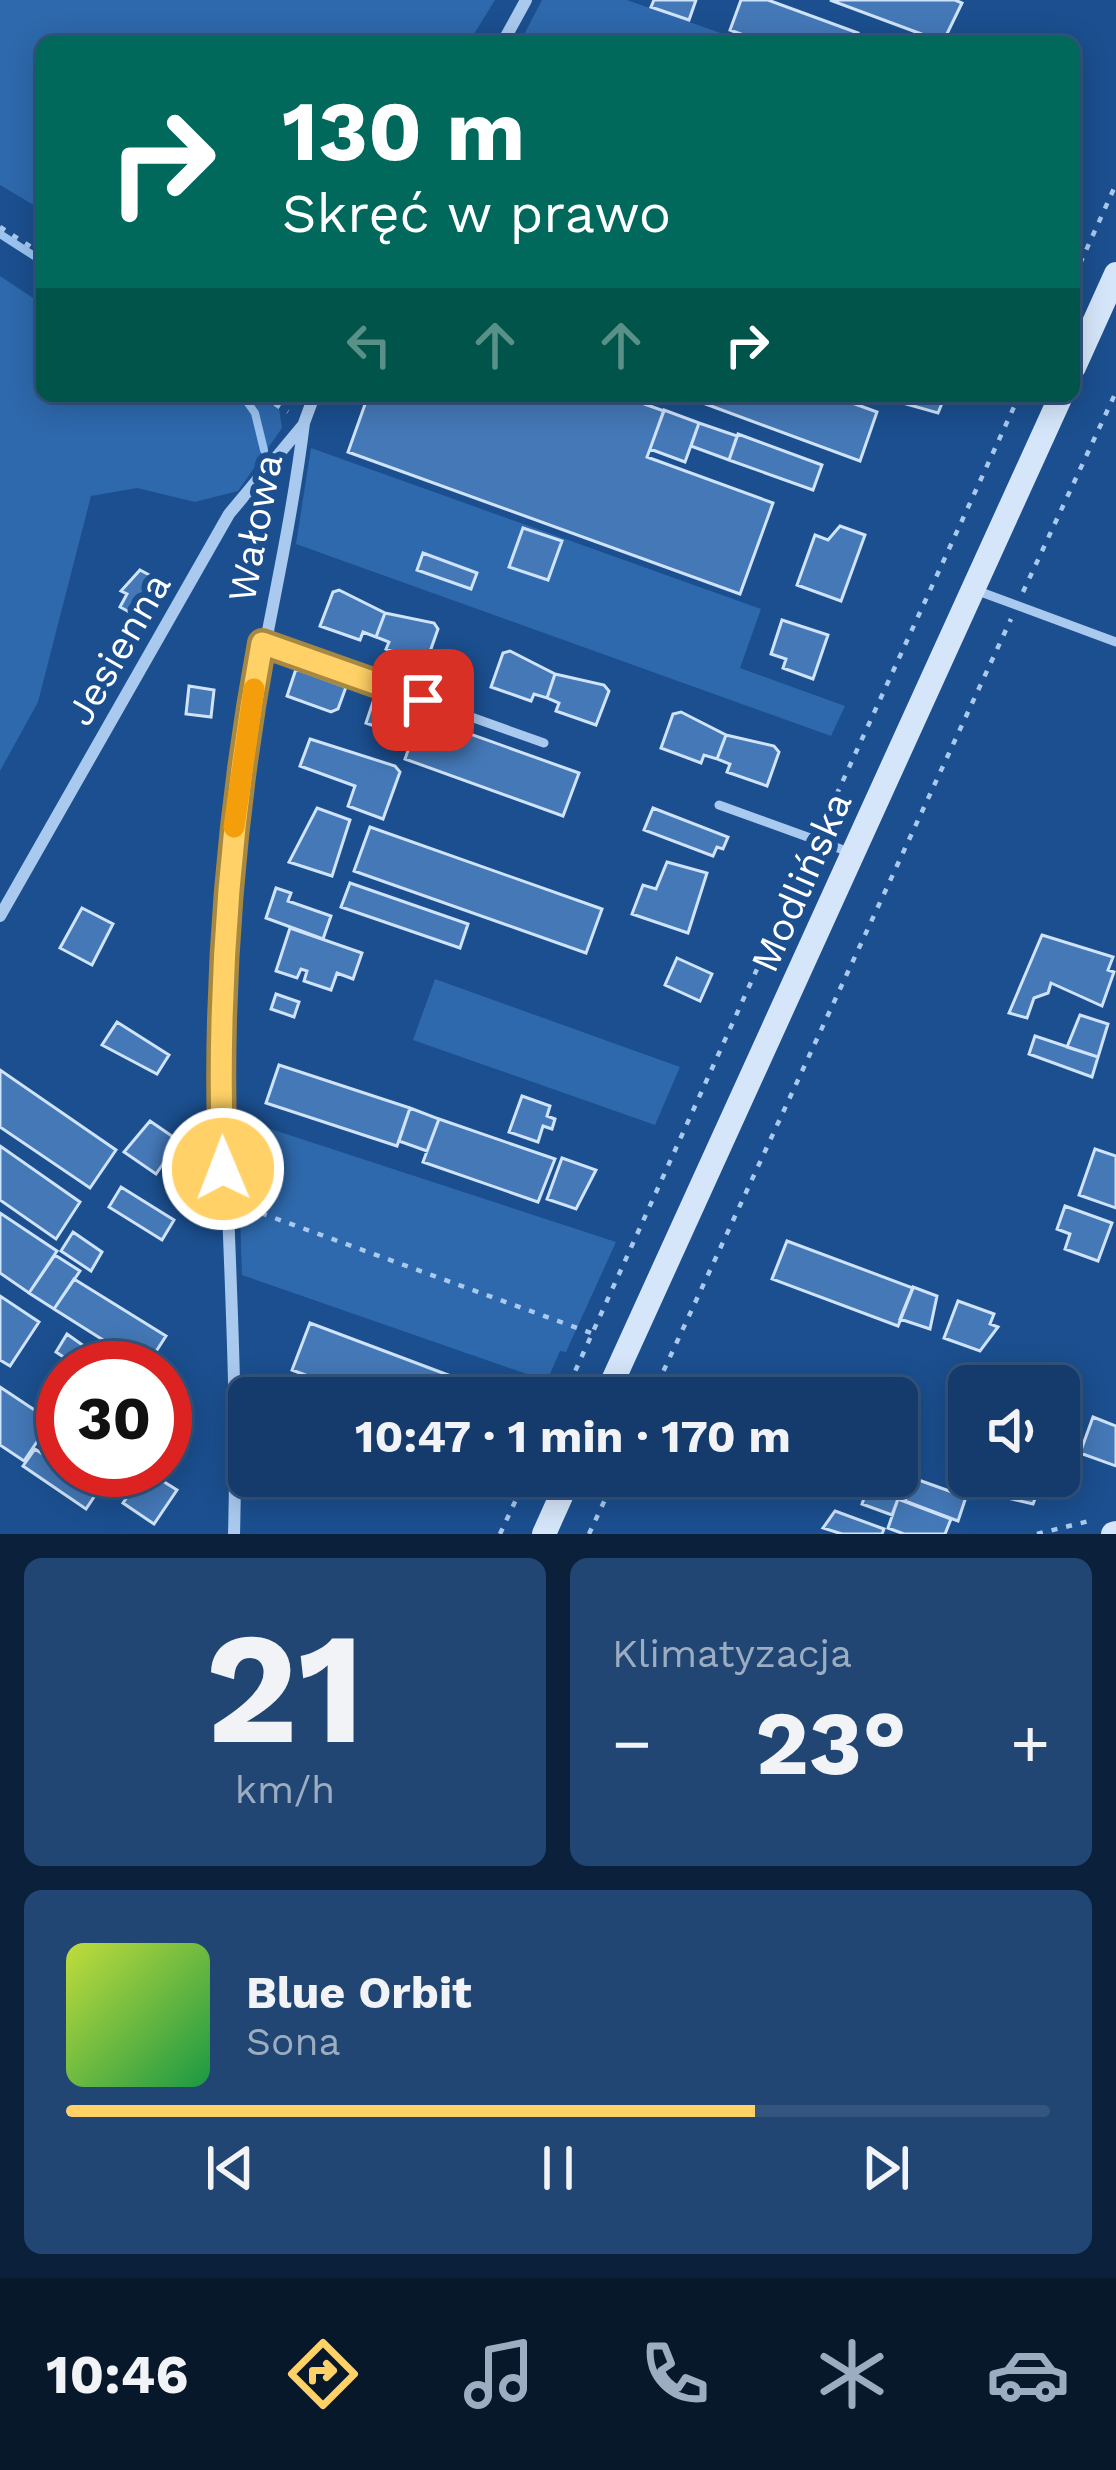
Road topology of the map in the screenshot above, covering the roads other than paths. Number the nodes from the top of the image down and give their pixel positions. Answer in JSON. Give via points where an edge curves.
{"nodes":[{"id":1,"x":526,"y":0,"type":"edge"},
{"id":2,"x":506,"y":36,"type":"edge"},
{"id":3,"x":1116,"y":274,"type":"edge"},
{"id":4,"x":1080,"y":354,"type":"edge"},
{"id":5,"x":312,"y":402,"type":"edge"},
{"id":6,"x":1058,"y":402,"type":"edge"},
{"id":7,"x":304,"y":423,"type":"junction"},
{"id":8,"x":973,"y":590,"type":"junction"},
{"id":9,"x":1116,"y":642,"type":"edge"},
{"id":10,"x":262,"y":643,"type":"junction"},
{"id":11,"x":544,"y":743,"type":"dead end"},
{"id":12,"x":719,"y":805,"type":"dead end"},
{"id":13,"x":854,"y":854,"type":"junction"},
{"id":14,"x":0,"y":916,"type":"edge"},
{"id":15,"x":615,"y":1377,"type":"edge"},
{"id":16,"x":561,"y":1497,"type":"edge"},
{"id":17,"x":234,"y":1534,"type":"edge"},
{"id":18,"x":544,"y":1534,"type":"edge"}],
"edges":[{"from":1,"to":2,"type":"street"},
{"from":3,"to":4,"type":"main road"},
{"from":5,"to":7,"type":"street","name":"Wałowa"},
{"from":6,"to":8,"type":"main road","name":"Modlińska"},
{"from":7,"to":10,"type":"street","name":"Wałowa"},
{"from":7,"to":14,"type":"street","name":"Jesienna","via":[[230,514]]},
{"from":8,"to":9,"type":"lane"},
{"from":8,"to":13,"type":"main road","name":"Modlińska"},
{"from":10,"to":11,"type":"lane"},
{"from":10,"to":17,"type":"street","name":"Wałowa","via":[[226,923]]},
{"from":12,"to":13,"type":"lane"},
{"from":13,"to":15,"type":"main road","name":"Modlińska"},
{"from":16,"to":18,"type":"main road"}]}
